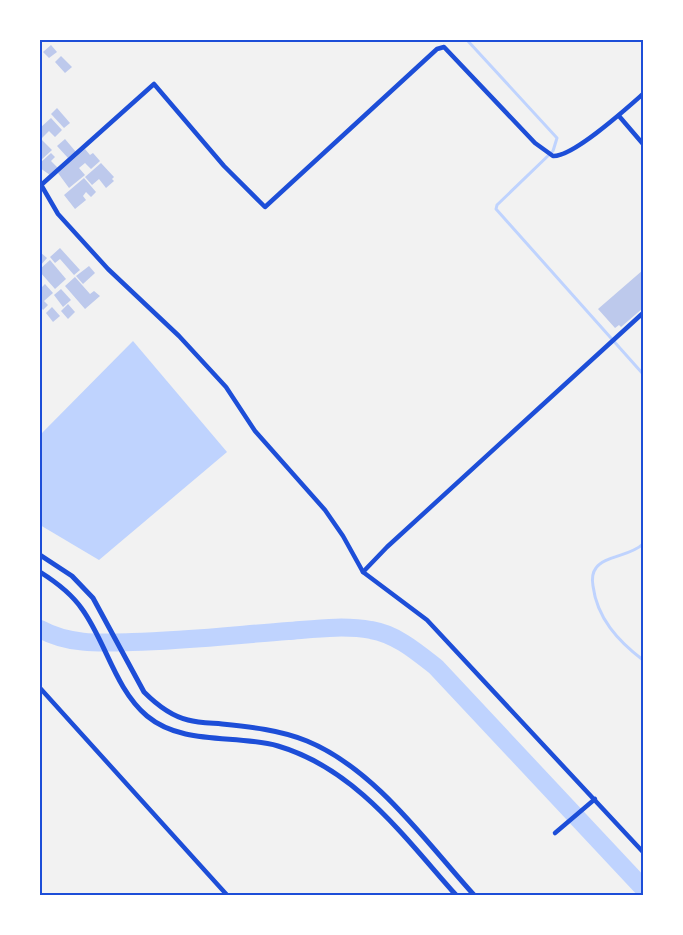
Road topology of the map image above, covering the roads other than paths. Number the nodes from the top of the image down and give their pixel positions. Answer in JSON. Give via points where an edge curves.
{"nodes":[{"id":1,"x":643,"y":94,"type":"edge"},
{"id":2,"x":619,"y":116,"type":"junction"},
{"id":3,"x":643,"y":144,"type":"edge"},
{"id":4,"x":41,"y":185,"type":"edge"},
{"id":5,"x":643,"y":313,"type":"edge"},
{"id":6,"x":40,"y":555,"type":"edge"},
{"id":7,"x":40,"y":572,"type":"edge"},
{"id":8,"x":362,"y":572,"type":"junction"},
{"id":9,"x":40,"y":688,"type":"edge"},
{"id":10,"x":595,"y":799,"type":"junction"},
{"id":11,"x":556,"y":833,"type":"dead end"},
{"id":12,"x":643,"y":852,"type":"edge"},
{"id":13,"x":227,"y":895,"type":"edge"},
{"id":14,"x":456,"y":895,"type":"edge"},
{"id":15,"x":474,"y":895,"type":"edge"}],
"edges":[{"from":1,"to":2,"type":"street"},
{"from":2,"to":3,"type":"street"},
{"from":2,"to":4,"type":"street","via":[[566,154],[552,156],[535,143],[444,47],[437,49],[265,207],[224,166],[154,84]]},
{"from":4,"to":8,"type":"street","via":[[58,214],[108,269],[180,336],[226,387],[255,431],[325,510]]},
{"from":5,"to":8,"type":"street"},
{"from":6,"to":15,"type":"street","via":[[84,586],[94,598],[144,692],[154,702],[188,720],[287,734],[343,761],[387,798]]},
{"from":7,"to":14,"type":"street","via":[[72,596],[92,625],[133,701],[148,716],[174,731],[276,746],[329,768],[383,813]]},
{"from":8,"to":10,"type":"street","via":[[427,620]]},
{"from":9,"to":13,"type":"street"},
{"from":10,"to":11,"type":"street"},
{"from":10,"to":12,"type":"street"}]}
